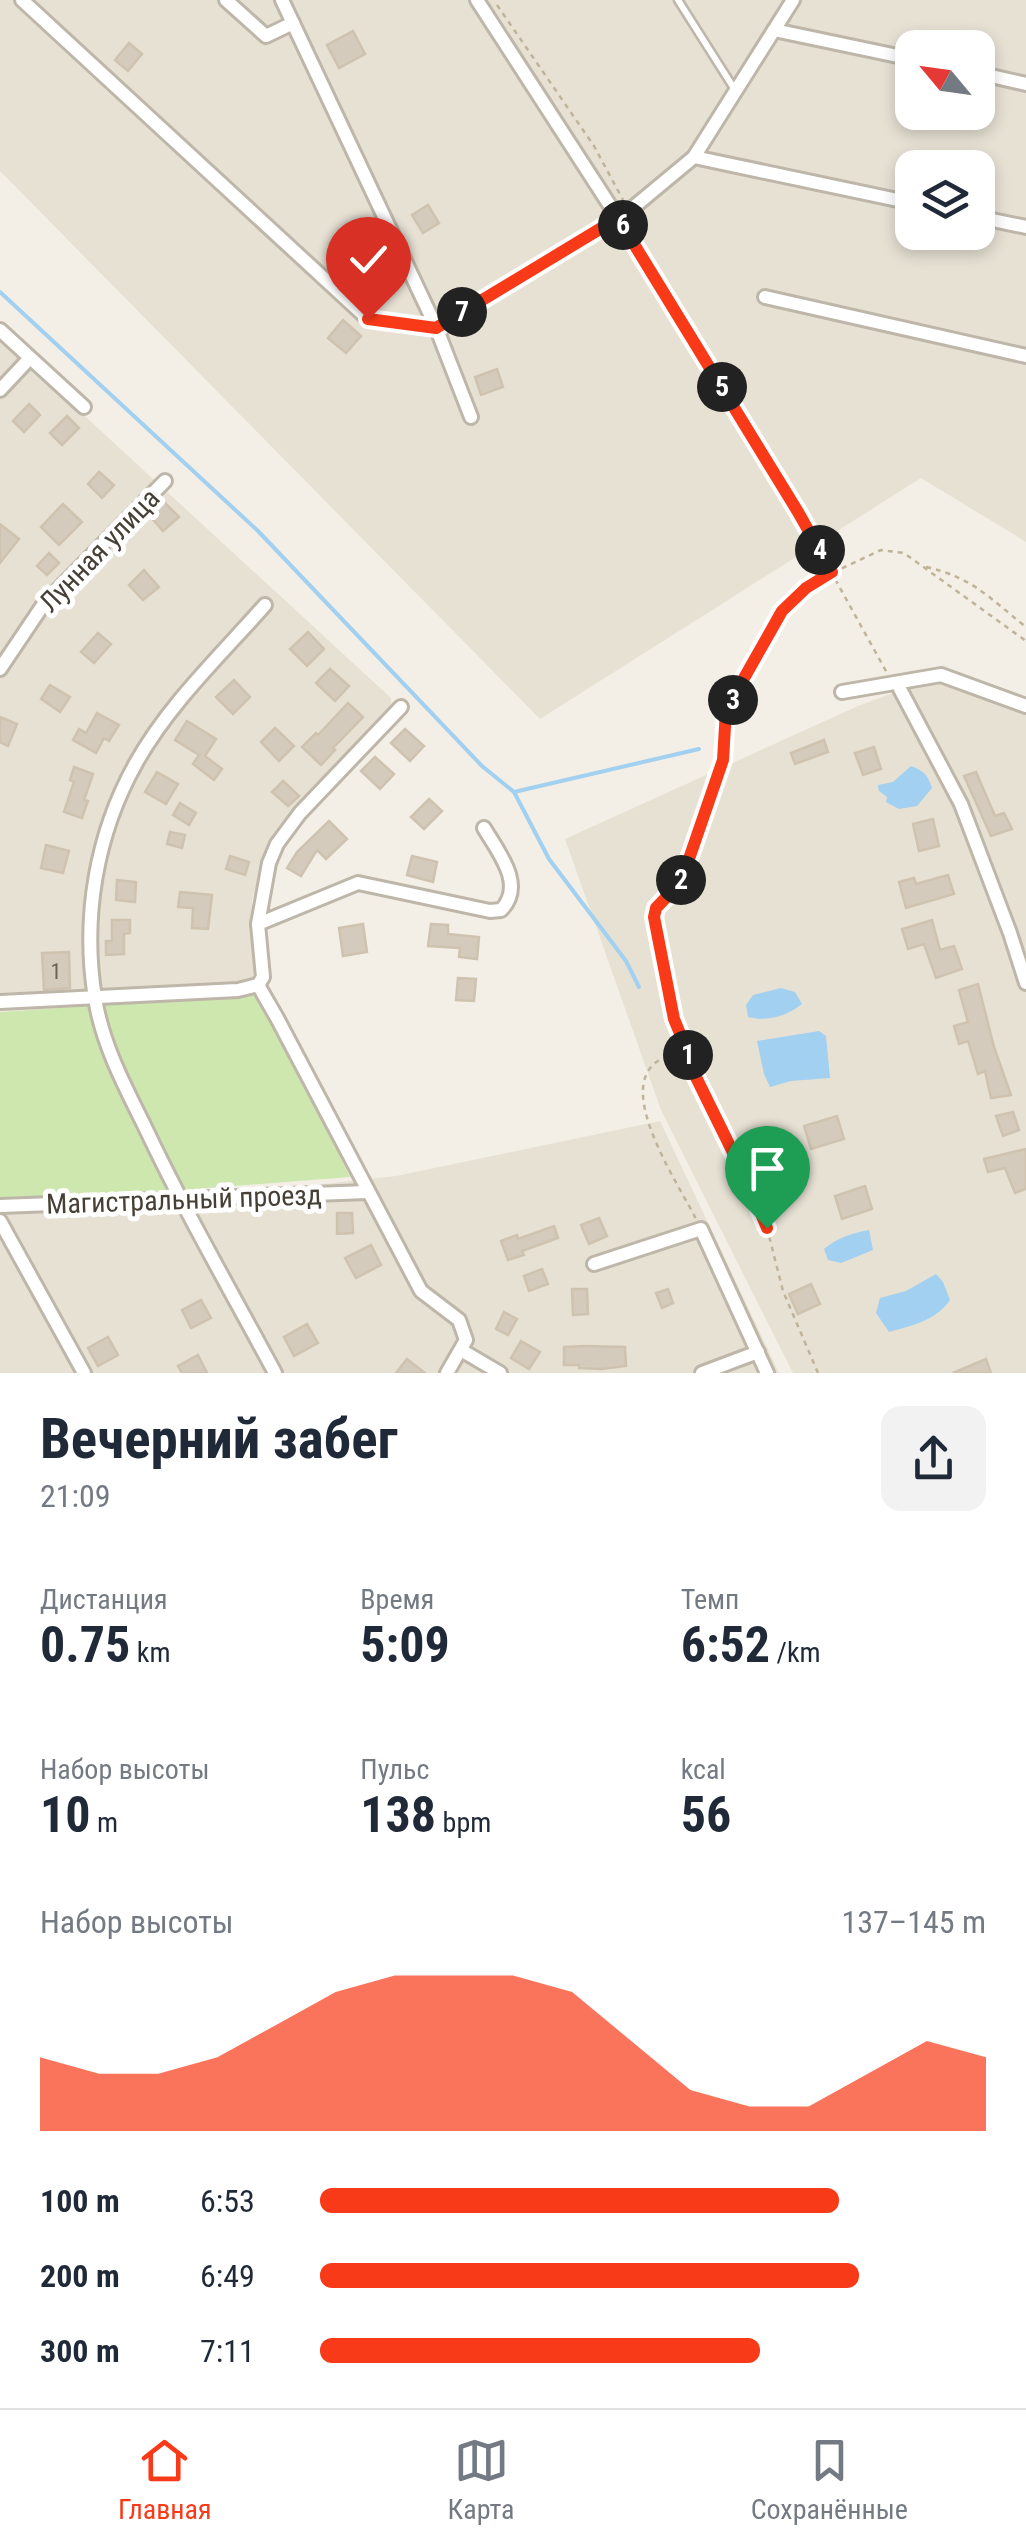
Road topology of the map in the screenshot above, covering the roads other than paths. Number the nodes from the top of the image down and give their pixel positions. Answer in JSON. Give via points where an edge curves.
{"nodes":[{"id":1,"x":22,"y":0,"type":"edge"},
{"id":2,"x":226,"y":0,"type":"edge"},
{"id":3,"x":282,"y":0,"type":"edge"},
{"id":4,"x":476,"y":0,"type":"edge"},
{"id":5,"x":678,"y":0,"type":"edge"},
{"id":6,"x":793,"y":0,"type":"edge"},
{"id":7,"x":293,"y":22,"type":"junction"},
{"id":8,"x":774,"y":30,"type":"junction"},
{"id":9,"x":895,"y":56,"type":"edge"},
{"id":10,"x":995,"y":77,"type":"edge"},
{"id":11,"x":1026,"y":84,"type":"edge"},
{"id":12,"x":736,"y":91,"type":"junction"},
{"id":13,"x":694,"y":156,"type":"junction"},
{"id":14,"x":895,"y":199,"type":"edge"},
{"id":15,"x":624,"y":214,"type":"junction"},
{"id":16,"x":995,"y":221,"type":"edge"},
{"id":17,"x":1026,"y":227,"type":"edge"},
{"id":18,"x":765,"y":298,"type":"dead end"},
{"id":19,"x":436,"y":328,"type":"junction"},
{"id":20,"x":0,"y":330,"type":"edge"},
{"id":21,"x":1026,"y":356,"type":"edge"},
{"id":22,"x":30,"y":358,"type":"junction"},
{"id":23,"x":0,"y":390,"type":"edge"},
{"id":24,"x":84,"y":407,"type":"dead end"},
{"id":25,"x":470,"y":417,"type":"dead end"},
{"id":26,"x":165,"y":481,"type":"dead end"},
{"id":27,"x":265,"y":605,"type":"dead end"},
{"id":28,"x":0,"y":669,"type":"edge"},
{"id":29,"x":898,"y":686,"type":"junction"},
{"id":30,"x":842,"y":692,"type":"dead end"},
{"id":31,"x":1026,"y":706,"type":"edge"},
{"id":32,"x":400,"y":707,"type":"dead end"},
{"id":33,"x":484,"y":828,"type":"dead end"},
{"id":34,"x":258,"y":924,"type":"junction"},
{"id":35,"x":1026,"y":983,"type":"edge"},
{"id":36,"x":258,"y":985,"type":"junction"},
{"id":37,"x":95,"y":998,"type":"junction"},
{"id":38,"x":0,"y":1002,"type":"edge"},
{"id":39,"x":367,"y":1192,"type":"junction"},
{"id":40,"x":180,"y":1200,"type":"junction"},
{"id":41,"x":0,"y":1206,"type":"edge"},
{"id":42,"x":0,"y":1221,"type":"edge"},
{"id":43,"x":594,"y":1264,"type":"dead end"},
{"id":44,"x":463,"y":1345,"type":"junction"},
{"id":45,"x":758,"y":1352,"type":"junction"},
{"id":46,"x":84,"y":1373,"type":"edge"},
{"id":47,"x":275,"y":1373,"type":"edge"},
{"id":48,"x":447,"y":1373,"type":"edge"},
{"id":49,"x":500,"y":1373,"type":"edge"},
{"id":50,"x":702,"y":1373,"type":"edge"},
{"id":51,"x":767,"y":1373,"type":"edge"}],
"edges":[{"from":1,"to":19,"type":"street","via":[[368,319]]},
{"from":2,"to":7,"type":"street","via":[[266,36]]},
{"from":3,"to":7,"type":"street"},
{"from":4,"to":15,"type":"street"},
{"from":5,"to":12,"type":"lane"},
{"from":6,"to":8,"type":"street"},
{"from":7,"to":19,"type":"street"},
{"from":8,"to":9,"type":"street"},
{"from":8,"to":12,"type":"street"},
{"from":10,"to":11,"type":"street"},
{"from":12,"to":13,"type":"street"},
{"from":13,"to":14,"type":"street"},
{"from":13,"to":15,"type":"street"},
{"from":15,"to":19,"type":"street"},
{"from":16,"to":17,"type":"street"},
{"from":18,"to":21,"type":"street"},
{"from":19,"to":25,"type":"street"},
{"from":20,"to":22,"type":"street"},
{"from":22,"to":23,"type":"street"},
{"from":22,"to":24,"type":"street"},
{"from":26,"to":28,"type":"street","name":"Лунная улица","via":[[43,605]]},
{"from":27,"to":37,"type":"street","via":[[164,719],[118,798],[92,895]]},
{"from":29,"to":30,"type":"street"},
{"from":29,"to":31,"type":"street","via":[[941,675]]},
{"from":29,"to":35,"type":"street","via":[[961,804]]},
{"from":32,"to":34,"type":"street","via":[[285,832],[270,863]]},
{"from":33,"to":34,"type":"street","via":[[512,880],[501,910],[358,883]]},
{"from":34,"to":36,"type":"street"},
{"from":36,"to":37,"type":"street"},
{"from":36,"to":39,"type":"street"},
{"from":37,"to":38,"type":"street"},
{"from":37,"to":40,"type":"street","via":[[119,1074]]},
{"from":39,"to":40,"type":"street","name":"Магистральный проезд"},
{"from":39,"to":44,"type":"street","via":[[421,1291],[459,1320]]},
{"from":40,"to":41,"type":"street","name":"Магистральный проезд"},
{"from":40,"to":47,"type":"street"},
{"from":42,"to":46,"type":"street"},
{"from":43,"to":45,"type":"street","via":[[701,1229]]},
{"from":44,"to":48,"type":"street"},
{"from":44,"to":49,"type":"street"},
{"from":45,"to":50,"type":"street"},
{"from":45,"to":51,"type":"street"}]}
